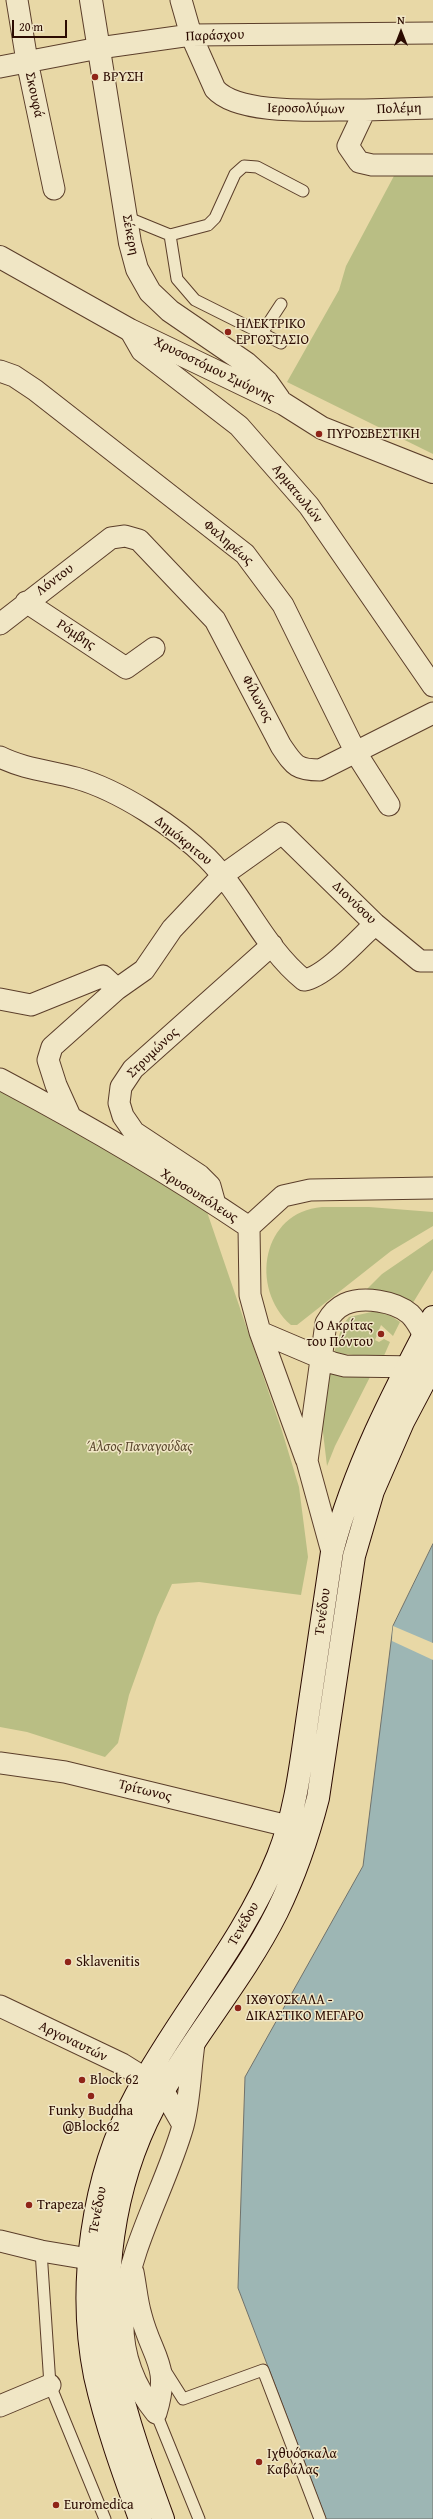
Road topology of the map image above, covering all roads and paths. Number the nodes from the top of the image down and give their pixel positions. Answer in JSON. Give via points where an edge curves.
{"nodes":[{"id":1,"x":17,"y":0,"type":"edge"},
{"id":2,"x":91,"y":0,"type":"edge"},
{"id":3,"x":181,"y":0,"type":"edge"},
{"id":4,"x":433,"y":33,"type":"edge"},
{"id":5,"x":191,"y":35,"type":"junction"},
{"id":6,"x":98,"y":48,"type":"junction"},
{"id":7,"x":27,"y":61,"type":"junction"},
{"id":8,"x":0,"y":67,"type":"edge"},
{"id":9,"x":433,"y":108,"type":"edge"},
{"id":10,"x":365,"y":110,"type":"junction"},
{"id":11,"x":433,"y":165,"type":"edge"},
{"id":12,"x":54,"y":189,"type":"dead end"},
{"id":13,"x":303,"y":190,"type":"dead end"},
{"id":14,"x":126,"y":217,"type":"junction"},
{"id":15,"x":170,"y":235,"type":"junction"},
{"id":16,"x":0,"y":257,"type":"edge"},
{"id":17,"x":280,"y":304,"type":"dead end"},
{"id":18,"x":130,"y":330,"type":"junction"},
{"id":19,"x":262,"y":333,"type":"junction"},
{"id":20,"x":281,"y":343,"type":"dead end"},
{"id":21,"x":0,"y":371,"type":"edge"},
{"id":22,"x":284,"y":404,"type":"junction"},
{"id":23,"x":433,"y":472,"type":"edge"},
{"id":24,"x":111,"y":538,"type":"joint"},
{"id":25,"x":26,"y":602,"type":"junction"},
{"id":26,"x":0,"y":624,"type":"edge"},
{"id":27,"x":154,"y":648,"type":"dead end"},
{"id":28,"x":433,"y":686,"type":"edge"},
{"id":29,"x":433,"y":713,"type":"edge"},
{"id":30,"x":356,"y":753,"type":"junction"},
{"id":31,"x":0,"y":757,"type":"edge"},
{"id":32,"x":389,"y":805,"type":"dead end"},
{"id":33,"x":223,"y":875,"type":"junction"},
{"id":34,"x":375,"y":924,"type":"junction"},
{"id":35,"x":272,"y":945,"type":"junction"},
{"id":36,"x":433,"y":961,"type":"edge"},
{"id":37,"x":117,"y":989,"type":"junction"},
{"id":38,"x":0,"y":999,"type":"edge"},
{"id":39,"x":0,"y":1078,"type":"edge"},
{"id":40,"x":70,"y":1116,"type":"junction"},
{"id":41,"x":433,"y":1188,"type":"edge"},
{"id":42,"x":215,"y":1204,"type":"junction"},
{"id":43,"x":249,"y":1227,"type":"junction"},
{"id":44,"x":260,"y":1332,"type":"junction"},
{"id":45,"x":431,"y":1344,"type":"edge"},
{"id":46,"x":321,"y":1358,"type":"junction"},
{"id":47,"x":407,"y":1367,"type":"junction"},
{"id":48,"x":307,"y":1461,"type":"junction"},
{"id":49,"x":332,"y":1552,"type":"junction"},
{"id":50,"x":0,"y":1763,"type":"edge"},
{"id":51,"x":288,"y":1826,"type":"junction"},
{"id":52,"x":0,"y":2006,"type":"edge"},
{"id":53,"x":194,"y":2044,"type":"junction"},
{"id":54,"x":146,"y":2079,"type":"junction"},
{"id":55,"x":164,"y":2092,"type":"junction"},
{"id":56,"x":183,"y":2125,"type":"junction"},
{"id":57,"x":0,"y":2241,"type":"edge"},
{"id":58,"x":41,"y":2251,"type":"junction"},
{"id":59,"x":89,"y":2259,"type":"junction"},
{"id":60,"x":132,"y":2266,"type":"junction"},
{"id":61,"x":161,"y":2365,"type":"junction"},
{"id":62,"x":50,"y":2385,"type":"junction"},
{"id":63,"x":0,"y":2406,"type":"edge"},
{"id":64,"x":156,"y":2413,"type":"junction"},
{"id":65,"x":105,"y":2519,"type":"edge"},
{"id":66,"x":140,"y":2519,"type":"edge"},
{"id":67,"x":163,"y":2519,"type":"edge"},
{"id":68,"x":198,"y":2519,"type":"edge"},
{"id":69,"x":320,"y":2519,"type":"edge"}],
"edges":[{"from":1,"to":7,"type":"street","name":"Σκουφά"},
{"from":2,"to":6,"type":"main road","name":"Σέκερη"},
{"from":3,"to":5,"type":"street","name":"Ιεροσολύμων"},
{"from":4,"to":5,"type":"street","name":"Παράσχου"},
{"from":5,"to":6,"type":"street","name":"Παράσχου"},
{"from":5,"to":10,"type":"street","name":"Ιεροσολύμων","via":[[215,89],[234,103],[257,108]]},
{"from":6,"to":7,"type":"street","name":"Παράσχου"},
{"from":6,"to":14,"type":"main road","name":"Σέκερη"},
{"from":7,"to":8,"type":"street","name":"Παράσχου"},
{"from":7,"to":12,"type":"street","name":"Σκουφά"},
{"from":9,"to":10,"type":"street","name":"Πολέμη"},
{"from":10,"to":11,"type":"street","name":"Ιεροσολύμων","via":[[348,146],[360,162],[372,165]]},
{"from":13,"to":15,"type":"lane","via":[[257,167],[244,166],[235,174],[215,218],[208,225]]},
{"from":14,"to":15,"type":"lane"},
{"from":14,"to":22,"type":"main road","name":"Σέκερη","via":[[137,269],[150,292],[170,311],[246,363],[268,382]]},
{"from":15,"to":19,"type":"lane","via":[[177,279],[185,290],[195,300]]},
{"from":16,"to":18,"type":"main road","name":"Χρυσοστόμου Σμύρνης"},
{"from":17,"to":19,"type":"lane"},
{"from":18,"to":22,"type":"main road","name":"Χρυσοστόμου Σμύρνης"},
{"from":18,"to":28,"type":"street","name":"Αρματωλών","via":[[142,351],[240,426],[292,485]]},
{"from":19,"to":20,"type":"lane"},
{"from":21,"to":30,"type":"street","name":"Φαληρέως","via":[[14,376],[35,390],[245,554],[283,605]]},
{"from":22,"to":23,"type":"main road","name":"Χρυσοστόμου Σμύρνης","via":[[322,428]]},
{"from":24,"to":25,"type":"street","name":"Λόντου"},
{"from":24,"to":30,"type":"street","name":"Φίλωνος","via":[[125,536],[139,540],[215,620],[293,764],[303,770],[320,770]]},
{"from":25,"to":26,"type":"street","name":"Λόντου"},
{"from":25,"to":27,"type":"street","name":"Ρόμβης","via":[[126,668]]},
{"from":29,"to":30,"type":"street","name":"Φίλωνος"},
{"from":30,"to":32,"type":"street","name":"Φαληρέως"},
{"from":31,"to":33,"type":"street","name":"Δημόκριτου","via":[[13,764],[77,778],[104,788],[178,834]]},
{"from":33,"to":34,"type":"street","name":"Διονύσου","via":[[282,833]]},
{"from":33,"to":35,"type":"street","name":"Δημόκριτου"},
{"from":33,"to":37,"type":"street","via":[[172,929],[144,970]]},
{"from":34,"to":35,"type":"street","name":"Δημόκριτου","via":[[311,979],[304,980],[297,974]]},
{"from":34,"to":36,"type":"street","name":"Διονύσου","via":[[420,961]]},
{"from":35,"to":42,"type":"street","name":"Στρυμώνος","via":[[133,1069],[121,1087],[119,1103],[122,1116],[134,1132],[199,1175],[210,1186]]},
{"from":37,"to":38,"type":"street","via":[[103,976],[30,1005]]},
{"from":37,"to":40,"type":"street","via":[[52,1047],[48,1060]]},
{"from":39,"to":40,"type":"street","name":"Χρυσουπόλεως"},
{"from":40,"to":42,"type":"street","name":"Χρυσουπόλεως"},
{"from":41,"to":43,"type":"street","via":[[337,1189],[283,1196]]},
{"from":42,"to":43,"type":"street","name":"Χρυσουπόλεως"},
{"from":43,"to":44,"type":"street","name":"Χρυσουπόλεως","via":[[250,1295]]},
{"from":44,"to":46,"type":"street"},
{"from":44,"to":48,"type":"street","name":"Χρυσουπόλεως"},
{"from":45,"to":46,"type":"street","via":[[410,1314],[400,1308],[374,1301],[345,1304],[333,1311],[326,1323]]},
{"from":45,"to":47,"type":"main road","name":"Τενέδου"},
{"from":45,"to":47,"type":"street"},
{"from":45,"to":53,"type":"main road","name":"Τενέδου","via":[[361,1527],[354,1556],[318,1798],[309,1833],[277,1912]]},
{"from":46,"to":47,"type":"street","via":[[345,1366]]},
{"from":46,"to":48,"type":"street"},
{"from":47,"to":49,"type":"main road","name":"Τενέδου","via":[[361,1462]]},
{"from":48,"to":49,"type":"street","name":"Χρυσουπόλεως"},
{"from":49,"to":51,"type":"main road","name":"Τενέδου","via":[[296,1794]]},
{"from":50,"to":51,"type":"street","name":"Τρίτωνος","via":[[65,1772]]},
{"from":51,"to":54,"type":"main road","name":"Τενέδου","via":[[258,1901]]},
{"from":52,"to":54,"type":"street","name":"Αργοναυτών","via":[[122,2064]]},
{"from":53,"to":55,"type":"main road","name":"Τενέδου"},
{"from":53,"to":56,"type":"street"},
{"from":54,"to":55,"type":"street","name":"Αργοναυτών"},
{"from":54,"to":59,"type":"main road","name":"Τενέδου","via":[[118,2133],[110,2158],[100,2193]]},
{"from":55,"to":56,"type":"street"},
{"from":55,"to":67,"type":"main road","name":"Τενέδου","via":[[139,2140],[122,2198],[111,2259],[109,2291],[112,2345],[121,2392]]},
{"from":56,"to":60,"type":"street"},
{"from":57,"to":58,"type":"street"},
{"from":58,"to":59,"type":"street"},
{"from":58,"to":62,"type":"lane"},
{"from":59,"to":66,"type":"main road","name":"Τενέδου","via":[[88,2324],[95,2376],[111,2437]]},
{"from":60,"to":61,"type":"street","via":[[141,2316]]},
{"from":60,"to":64,"type":"street","via":[[125,2288],[122,2338],[139,2394]]},
{"from":61,"to":64,"type":"street","via":[[162,2395]]},
{"from":61,"to":69,"type":"lane","via":[[183,2399],[263,2370]]},
{"from":62,"to":63,"type":"street"},
{"from":62,"to":65,"type":"lane"},
{"from":64,"to":68,"type":"lane"}]}
